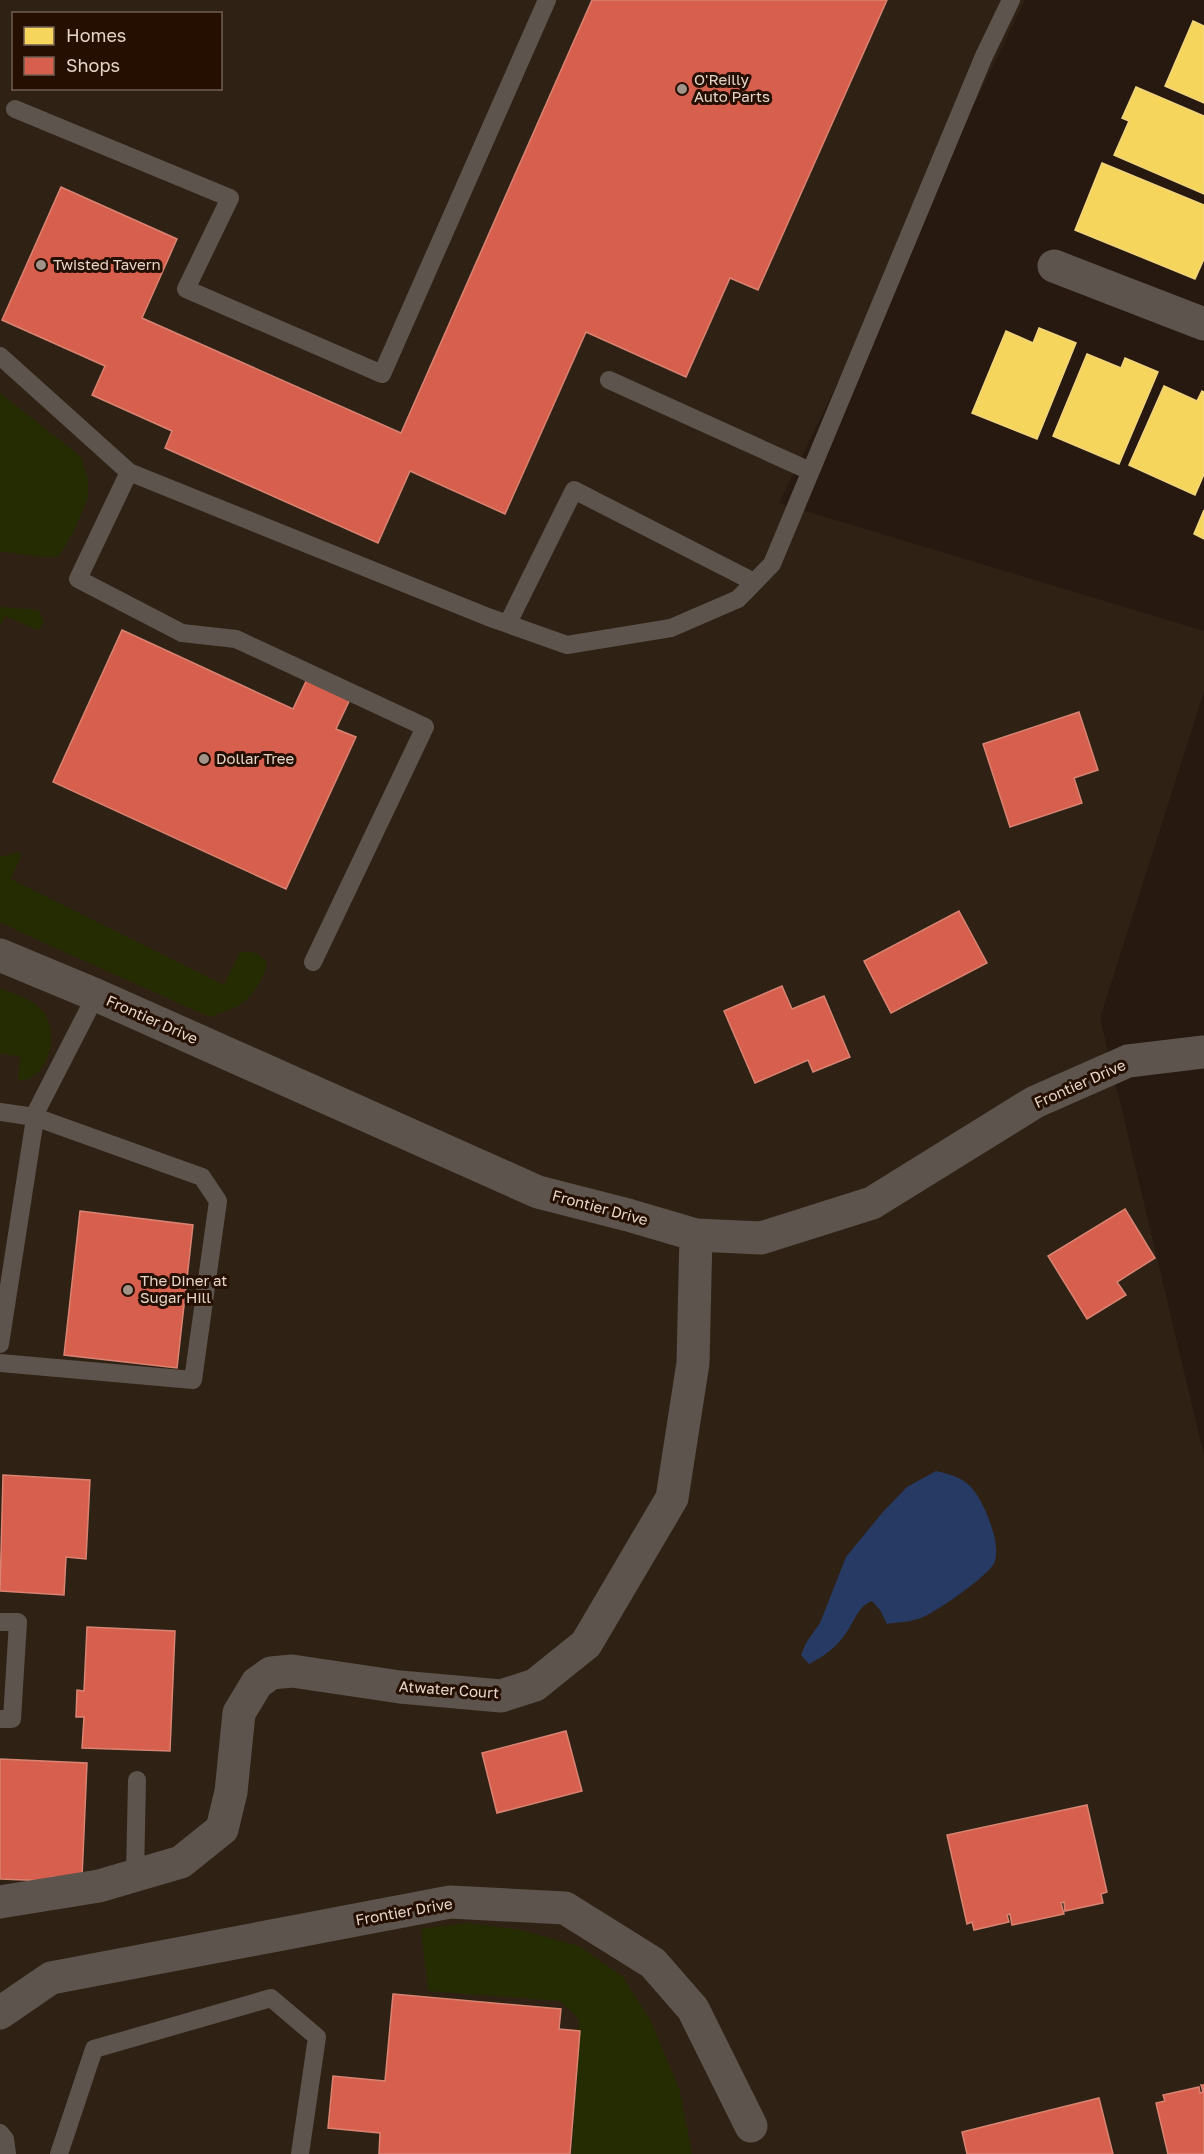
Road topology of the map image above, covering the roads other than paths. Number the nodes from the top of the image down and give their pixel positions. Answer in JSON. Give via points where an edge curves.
{"nodes":[{"id":1,"x":547,"y":0,"type":"edge"},
{"id":2,"x":1011,"y":0,"type":"edge"},
{"id":3,"x":15,"y":109,"type":"dead end"},
{"id":4,"x":1054,"y":266,"type":"dead end"},
{"id":5,"x":1204,"y":324,"type":"edge"},
{"id":6,"x":0,"y":356,"type":"edge"},
{"id":7,"x":609,"y":380,"type":"dead end"},
{"id":8,"x":810,"y":471,"type":"junction"},
{"id":9,"x":129,"y":472,"type":"junction"},
{"id":10,"x":754,"y":582,"type":"junction"},
{"id":11,"x":508,"y":623,"type":"junction"},
{"id":12,"x":0,"y":955,"type":"edge"},
{"id":13,"x":314,"y":962,"type":"dead end"},
{"id":14,"x":96,"y":995,"type":"junction"},
{"id":15,"x":1204,"y":1052,"type":"edge"},
{"id":16,"x":0,"y":1112,"type":"edge"},
{"id":17,"x":35,"y":1117,"type":"junction"},
{"id":18,"x":696,"y":1235,"type":"junction"},
{"id":19,"x":0,"y":1344,"type":"edge"},
{"id":20,"x":0,"y":1363,"type":"edge"},
{"id":21,"x":0,"y":1622,"type":"edge"},
{"id":22,"x":0,"y":1719,"type":"edge"},
{"id":23,"x":137,"y":1780,"type":"dead end"},
{"id":24,"x":135,"y":1875,"type":"junction"},
{"id":25,"x":0,"y":1902,"type":"edge"},
{"id":26,"x":0,"y":2013,"type":"edge"},
{"id":27,"x":751,"y":2126,"type":"dead end"},
{"id":28,"x":0,"y":2133,"type":"edge"},
{"id":29,"x":7,"y":2154,"type":"edge"},
{"id":30,"x":59,"y":2154,"type":"edge"},
{"id":31,"x":300,"y":2154,"type":"edge"}],
"edges":[{"from":1,"to":3,"type":"lane","via":[[382,374],[186,289],[230,198]]},
{"from":2,"to":8,"type":"lane"},
{"from":4,"to":5,"type":"street"},
{"from":6,"to":9,"type":"lane"},
{"from":7,"to":8,"type":"lane"},
{"from":8,"to":10,"type":"lane","via":[[772,564]]},
{"from":9,"to":11,"type":"lane"},
{"from":9,"to":13,"type":"lane","via":[[78,579],[182,633],[236,639],[425,727]]},
{"from":10,"to":11,"type":"lane","via":[[738,599],[671,628],[567,645]]},
{"from":10,"to":11,"type":"lane","via":[[574,490]]},
{"from":12,"to":14,"type":"street","name":"Frontier Drive"},
{"from":14,"to":17,"type":"lane"},
{"from":14,"to":18,"type":"street","name":"Frontier Drive","via":[[538,1192]]},
{"from":15,"to":18,"type":"street","name":"Frontier Drive","via":[[1128,1061],[1046,1098],[872,1203],[761,1238]]},
{"from":16,"to":17,"type":"lane"},
{"from":17,"to":19,"type":"lane"},
{"from":17,"to":20,"type":"lane","via":[[202,1177],[218,1201],[195,1369],[193,1380]]},
{"from":18,"to":24,"type":"street","name":"Atwater Court","via":[[693,1362],[672,1498],[586,1644],[535,1685],[501,1696],[400,1687],[292,1671],[271,1673],[257,1683],[239,1713],[231,1792],[222,1829],[181,1862]]},
{"from":21,"to":22,"type":"lane","via":[[18,1622],[12,1719]]},
{"from":23,"to":24,"type":"lane"},
{"from":24,"to":25,"type":"street","name":"Atwater Court","via":[[99,1886]]},
{"from":26,"to":27,"type":"street","name":"Frontier Drive","via":[[51,1978],[450,1902],[565,1908],[653,1963],[693,2009]]},
{"from":28,"to":29,"type":"lane"},
{"from":30,"to":31,"type":"lane","via":[[94,2049],[271,1998],[317,2037]]}]}
